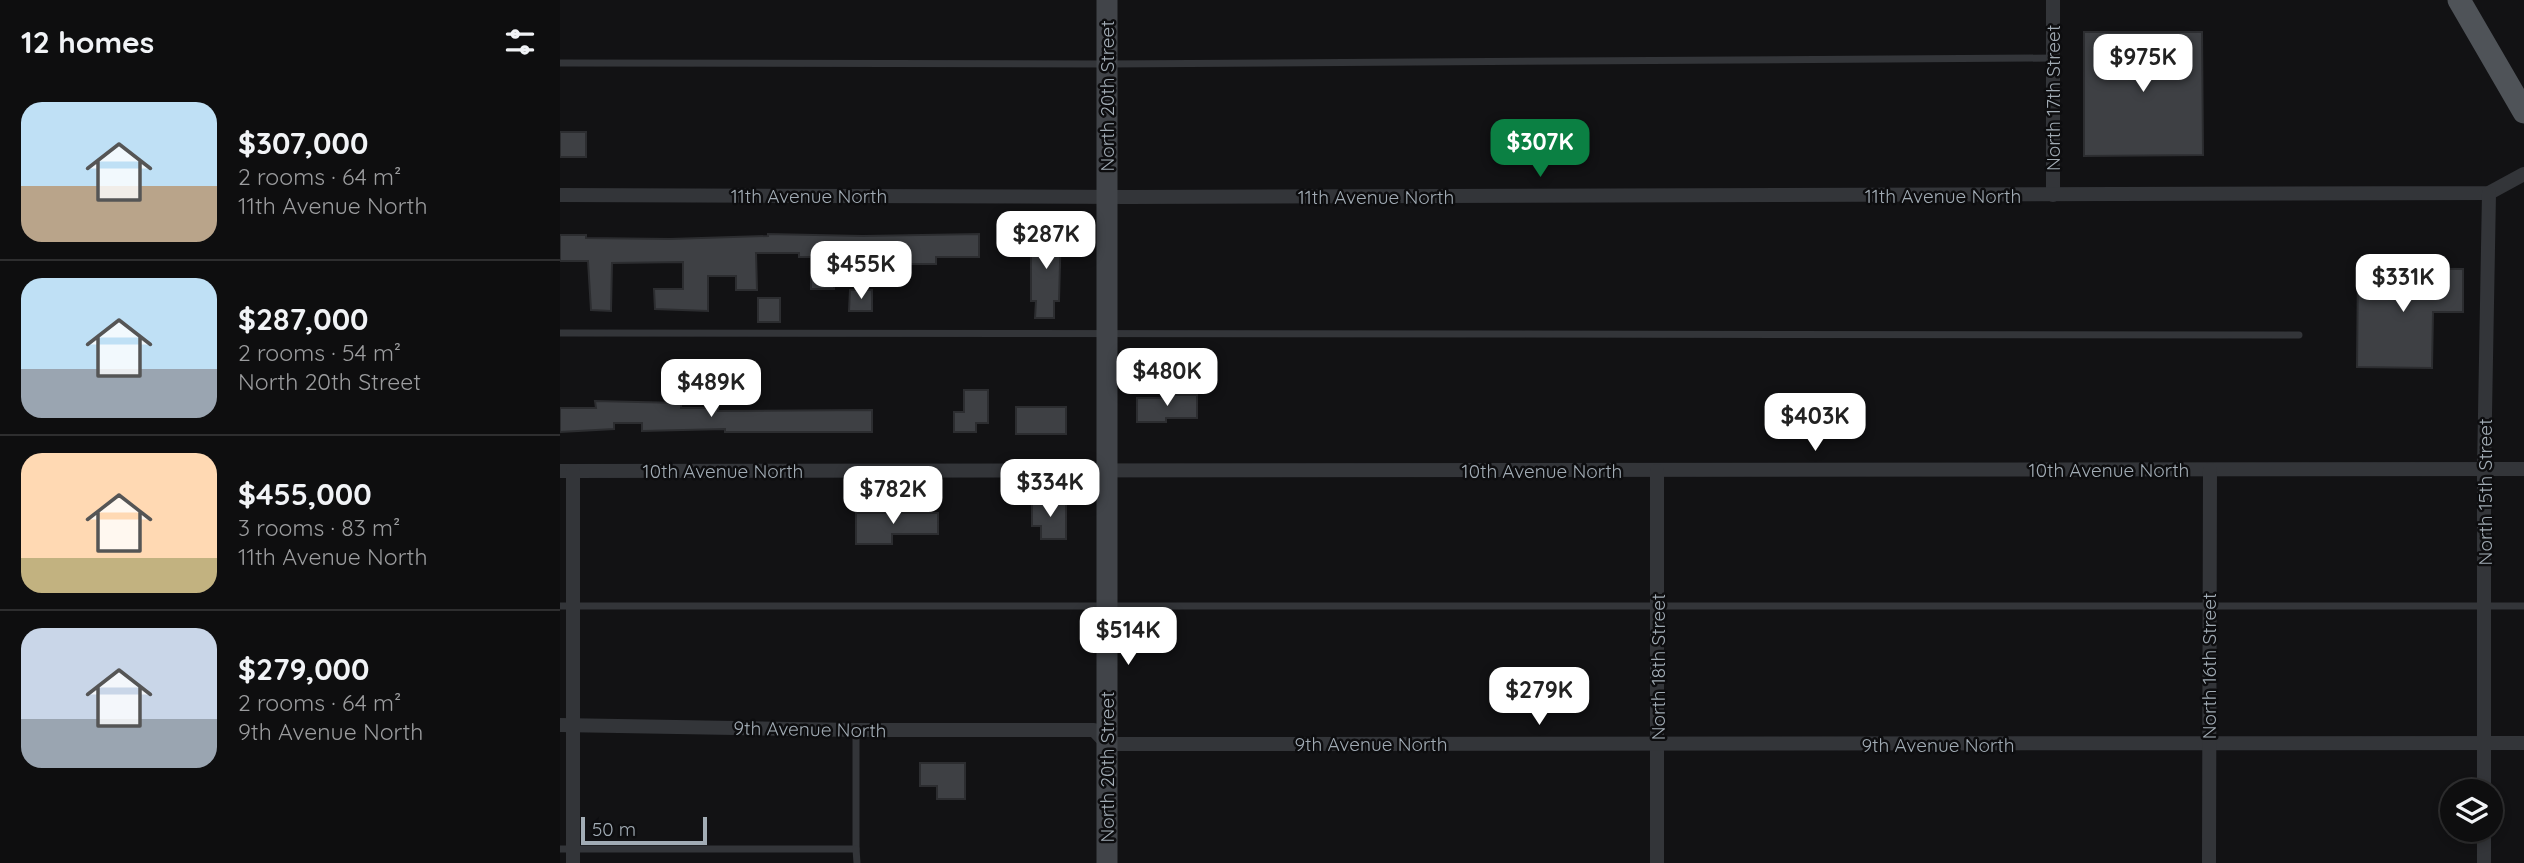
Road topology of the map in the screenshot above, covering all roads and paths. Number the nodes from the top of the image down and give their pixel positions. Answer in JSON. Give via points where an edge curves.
{"nodes":[{"id":1,"x":1107,"y":0,"type":"edge"},
{"id":2,"x":2053,"y":0,"type":"edge"},
{"id":3,"x":2459,"y":0,"type":"edge"},
{"id":4,"x":2053,"y":58,"type":"junction"},
{"id":5,"x":560,"y":63,"type":"edge"},
{"id":6,"x":1107,"y":64,"type":"junction"},
{"id":7,"x":2524,"y":113,"type":"edge"},
{"id":8,"x":2524,"y":174,"type":"edge"},
{"id":9,"x":2488,"y":193,"type":"junction"},
{"id":10,"x":560,"y":195,"type":"edge"},
{"id":11,"x":2053,"y":195,"type":"junction"},
{"id":12,"x":1106,"y":197,"type":"junction"},
{"id":13,"x":560,"y":333,"type":"edge"},
{"id":14,"x":1107,"y":333,"type":"junction"},
{"id":15,"x":2299,"y":335,"type":"dead end"},
{"id":16,"x":2524,"y":469,"type":"edge"},
{"id":17,"x":2210,"y":470,"type":"junction"},
{"id":18,"x":2484,"y":470,"type":"junction"},
{"id":19,"x":566,"y":471,"type":"edge"},
{"id":20,"x":1657,"y":471,"type":"junction"},
{"id":21,"x":1107,"y":472,"type":"junction"},
{"id":22,"x":566,"y":606,"type":"edge"},
{"id":23,"x":1106,"y":606,"type":"junction"},
{"id":24,"x":1658,"y":606,"type":"junction"},
{"id":25,"x":2210,"y":606,"type":"junction"},
{"id":26,"x":2484,"y":606,"type":"junction"},
{"id":27,"x":2524,"y":606,"type":"edge"},
{"id":28,"x":566,"y":725,"type":"edge"},
{"id":29,"x":856,"y":730,"type":"junction"},
{"id":30,"x":2484,"y":743,"type":"junction"},
{"id":31,"x":1107,"y":744,"type":"junction"},
{"id":32,"x":2524,"y":744,"type":"edge"},
{"id":33,"x":1658,"y":745,"type":"junction"},
{"id":34,"x":2209,"y":745,"type":"junction"},
{"id":35,"x":2484,"y":779,"type":"edge"},
{"id":36,"x":2484,"y":842,"type":"edge"},
{"id":37,"x":856,"y":849,"type":"junction"},
{"id":38,"x":568,"y":854,"type":"edge"},
{"id":39,"x":857,"y":863,"type":"edge"},
{"id":40,"x":1107,"y":863,"type":"edge"},
{"id":41,"x":1657,"y":863,"type":"edge"},
{"id":42,"x":2209,"y":863,"type":"edge"},
{"id":43,"x":2484,"y":863,"type":"edge"}],
"edges":[{"from":1,"to":6,"type":"street","name":"North 20th Street"},
{"from":2,"to":4,"type":"street","name":"North 17th Street"},
{"from":3,"to":7,"type":"main road"},
{"from":4,"to":6,"type":"lane"},
{"from":4,"to":11,"type":"street","name":"North 17th Street"},
{"from":5,"to":6,"type":"lane"},
{"from":6,"to":12,"type":"street","name":"North 20th Street"},
{"from":8,"to":9,"type":"street","name":"11th Avenue North"},
{"from":9,"to":11,"type":"street","name":"11th Avenue North"},
{"from":9,"to":18,"type":"street","name":"North 15th Street"},
{"from":10,"to":12,"type":"street","name":"11th Avenue North"},
{"from":11,"to":12,"type":"street","name":"11th Avenue North"},
{"from":12,"to":14,"type":"street","name":"North 20th Street"},
{"from":13,"to":14,"type":"lane"},
{"from":14,"to":15,"type":"lane"},
{"from":14,"to":21,"type":"street","name":"North 20th Street"},
{"from":16,"to":18,"type":"street","name":"10th Avenue North"},
{"from":17,"to":18,"type":"street","name":"10th Avenue North"},
{"from":17,"to":20,"type":"street","name":"10th Avenue North"},
{"from":17,"to":25,"type":"street","name":"North 16th Street"},
{"from":18,"to":26,"type":"street","name":"North 15th Street"},
{"from":19,"to":21,"type":"street","name":"10th Avenue North"},
{"from":19,"to":22,"type":"street"},
{"from":20,"to":21,"type":"street","name":"10th Avenue North"},
{"from":20,"to":24,"type":"street","name":"North 18th Street"},
{"from":21,"to":23,"type":"street","name":"North 20th Street"},
{"from":22,"to":23,"type":"lane"},
{"from":22,"to":28,"type":"street"},
{"from":23,"to":24,"type":"lane"},
{"from":23,"to":31,"type":"street","name":"North 20th Street"},
{"from":24,"to":25,"type":"lane"},
{"from":24,"to":33,"type":"street","name":"North 18th Street"},
{"from":25,"to":26,"type":"lane"},
{"from":25,"to":34,"type":"street","name":"North 16th Street"},
{"from":26,"to":27,"type":"lane"},
{"from":26,"to":30,"type":"street","name":"North 15th Street"},
{"from":28,"to":29,"type":"street","name":"9th Avenue North"},
{"from":28,"to":38,"type":"street"},
{"from":29,"to":31,"type":"street","name":"9th Avenue North","via":[[1094,730]]},
{"from":29,"to":37,"type":"lane"},
{"from":30,"to":32,"type":"street","name":"9th Avenue North"},
{"from":30,"to":34,"type":"street","name":"9th Avenue North"},
{"from":30,"to":35,"type":"street","name":"North 15th Street"},
{"from":31,"to":33,"type":"street","name":"9th Avenue North"},
{"from":31,"to":40,"type":"street","name":"North 20th Street"},
{"from":33,"to":34,"type":"street","name":"9th Avenue North"},
{"from":33,"to":41,"type":"street","name":"North 18th Street"},
{"from":34,"to":42,"type":"street","name":"North 16th Street"},
{"from":36,"to":43,"type":"street"},
{"from":37,"to":38,"type":"lane"},
{"from":37,"to":39,"type":"lane"}]}
